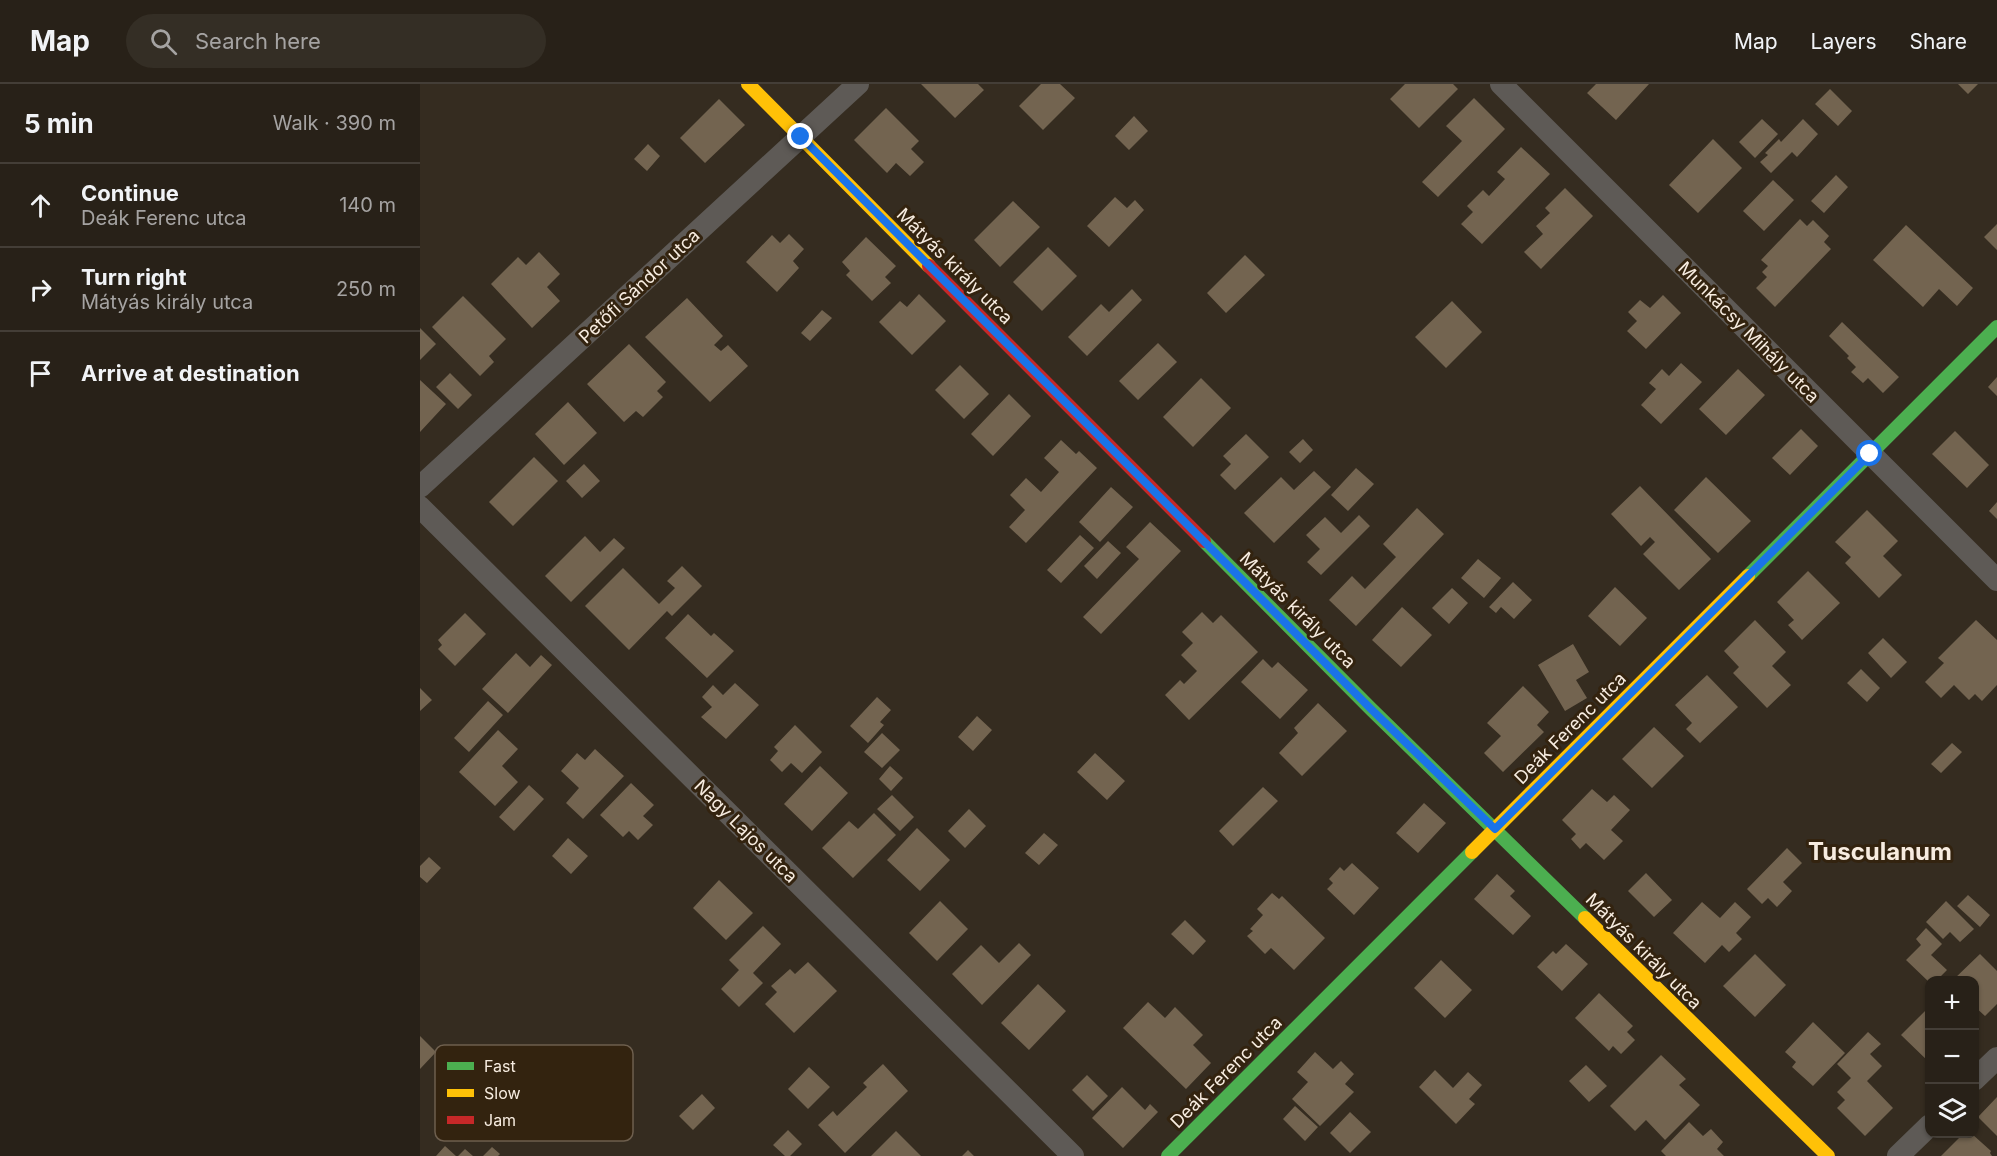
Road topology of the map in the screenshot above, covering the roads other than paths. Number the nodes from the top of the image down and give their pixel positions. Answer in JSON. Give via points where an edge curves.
{"nodes":[{"id":1,"x":748,"y":84,"type":"edge"},
{"id":2,"x":858,"y":84,"type":"edge"},
{"id":3,"x":1501,"y":84,"type":"edge"},
{"id":4,"x":801,"y":137,"type":"junction"},
{"id":5,"x":1997,"y":327,"type":"edge"},
{"id":6,"x":1870,"y":454,"type":"junction"},
{"id":7,"x":420,"y":487,"type":"edge"},
{"id":8,"x":420,"y":507,"type":"edge"},
{"id":9,"x":1997,"y":580,"type":"edge"},
{"id":10,"x":1495,"y":829,"type":"junction"},
{"id":11,"x":1997,"y":1058,"type":"edge"},
{"id":12,"x":1979,"y":1075,"type":"edge"},
{"id":13,"x":1925,"y":1129,"type":"edge"},
{"id":14,"x":1073,"y":1156,"type":"edge"},
{"id":15,"x":1168,"y":1156,"type":"edge"},
{"id":16,"x":1828,"y":1156,"type":"edge"},
{"id":17,"x":1898,"y":1156,"type":"edge"}],
"edges":[{"from":1,"to":4,"type":"street","name":"Mátyás király utca"},
{"from":2,"to":4,"type":"street","name":"Petőfi Sándor utca"},
{"from":3,"to":6,"type":"street","name":"Munkácsy Mihály utca"},
{"from":4,"to":7,"type":"street","name":"Petőfi Sándor utca"},
{"from":4,"to":10,"type":"street","name":"Mátyás király utca"},
{"from":5,"to":6,"type":"street","name":"Deák Ferenc utca"},
{"from":6,"to":9,"type":"street","name":"Munkácsy Mihály utca"},
{"from":6,"to":10,"type":"street","name":"Deák Ferenc utca"},
{"from":8,"to":14,"type":"street","name":"Nagy Lajos utca"},
{"from":10,"to":15,"type":"street","name":"Deák Ferenc utca"},
{"from":10,"to":16,"type":"street","name":"Mátyás király utca"},
{"from":11,"to":12,"type":"street"},
{"from":13,"to":17,"type":"street"}]}
